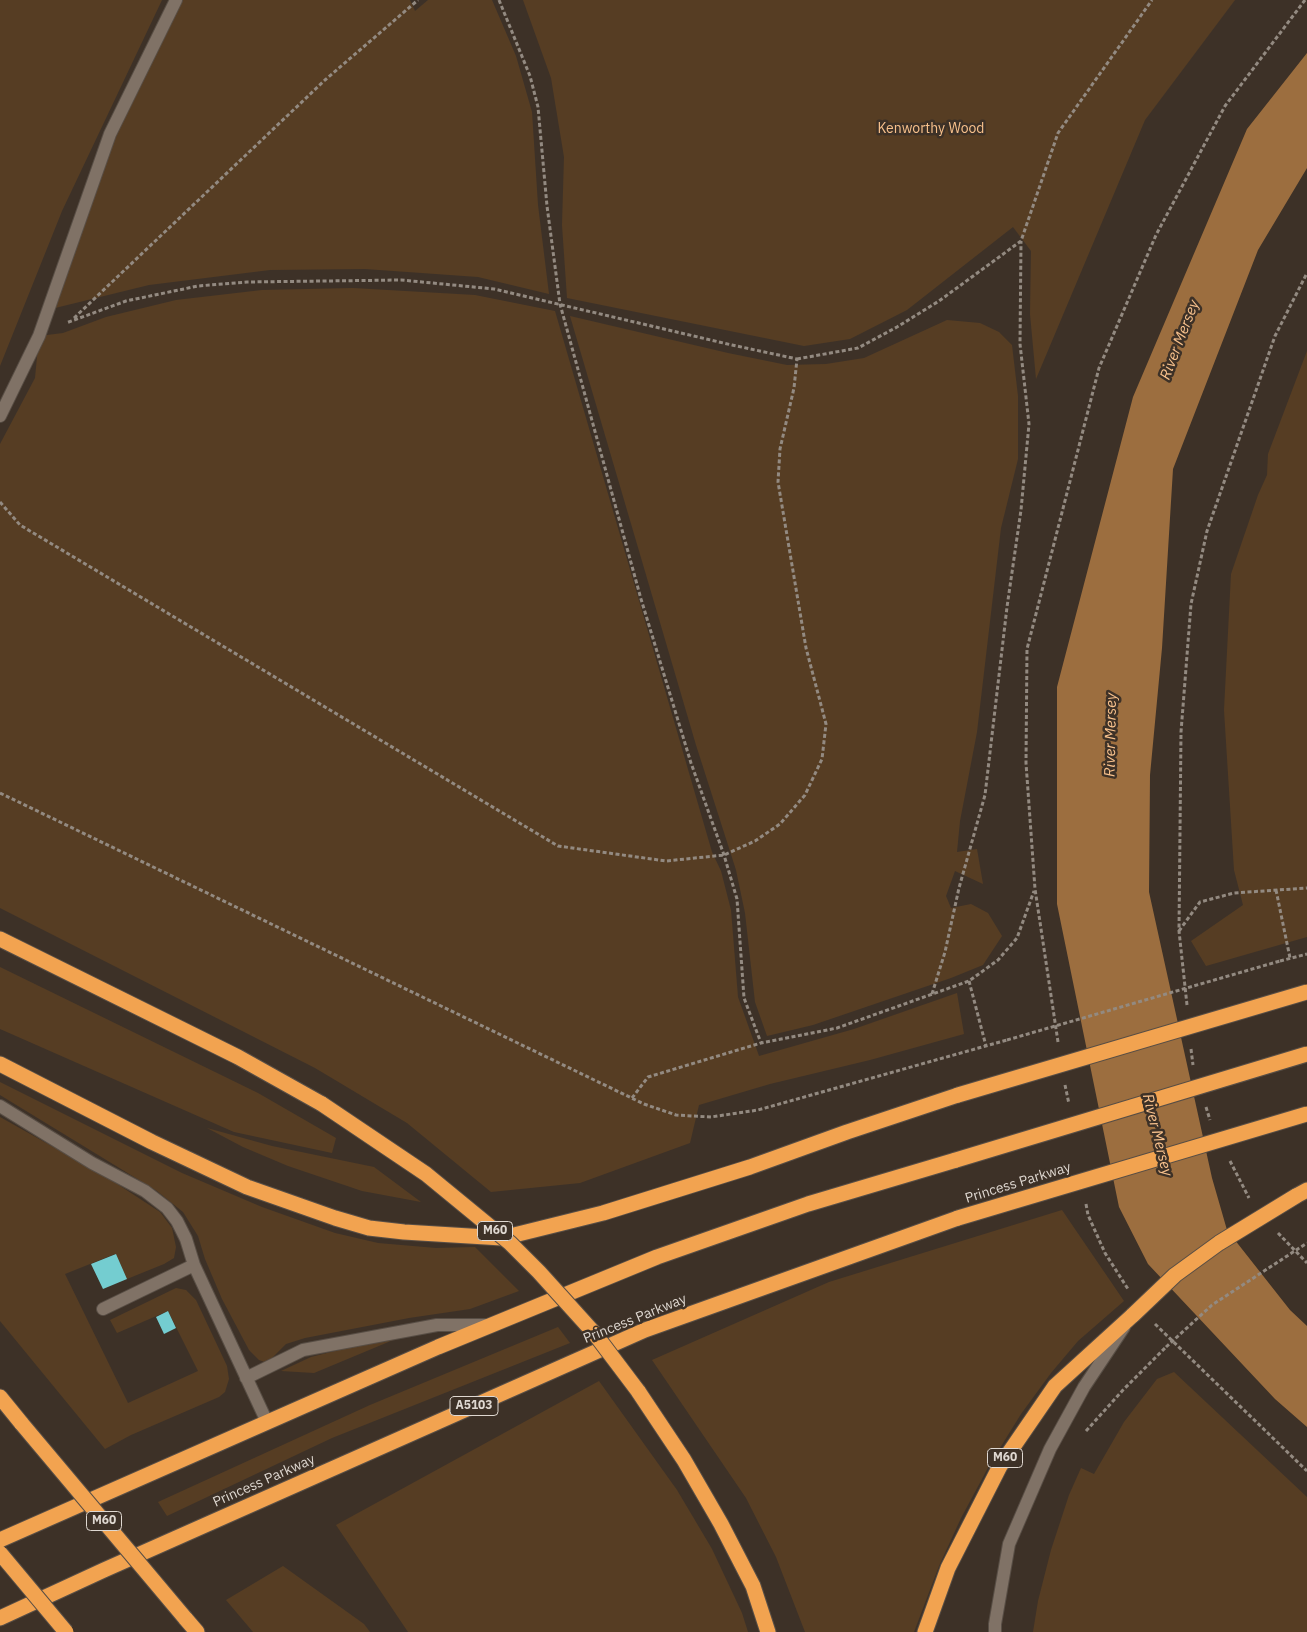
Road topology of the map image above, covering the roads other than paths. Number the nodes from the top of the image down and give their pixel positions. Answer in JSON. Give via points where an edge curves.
{"nodes":[{"id":1,"x":176,"y":0,"type":"edge"},
{"id":2,"x":0,"y":416,"type":"edge"},
{"id":3,"x":0,"y":939,"type":"edge"},
{"id":4,"x":1307,"y":992,"type":"edge"},
{"id":5,"x":1307,"y":1054,"type":"edge"},
{"id":6,"x":0,"y":1062,"type":"edge"},
{"id":7,"x":0,"y":1106,"type":"edge"},
{"id":8,"x":1307,"y":1114,"type":"edge"},
{"id":9,"x":1302,"y":1193,"type":"edge"},
{"id":10,"x":194,"y":1265,"type":"junction"},
{"id":11,"x":103,"y":1309,"type":"dead end"},
{"id":12,"x":1133,"y":1315,"type":"junction"},
{"id":13,"x":492,"y":1325,"type":"junction"},
{"id":14,"x":246,"y":1378,"type":"junction"},
{"id":15,"x":0,"y":1397,"type":"edge"},
{"id":16,"x":267,"y":1422,"type":"junction"},
{"id":17,"x":0,"y":1540,"type":"edge"},
{"id":18,"x":0,"y":1553,"type":"edge"},
{"id":19,"x":0,"y":1618,"type":"edge"},
{"id":20,"x":63,"y":1629,"type":"edge"},
{"id":21,"x":196,"y":1632,"type":"edge"},
{"id":22,"x":768,"y":1632,"type":"edge"},
{"id":23,"x":926,"y":1632,"type":"edge"},
{"id":24,"x":995,"y":1632,"type":"edge"}],
"edges":[{"from":1,"to":2,"type":"lane","via":[[110,134],[39,336]]},
{"from":3,"to":22,"type":"highway","number":"M60","bridge":true,"via":[[238,1057],[322,1104],[426,1174],[510,1243],[595,1334],[684,1460],[752,1586]]},
{"from":4,"to":6,"type":"highway","bridge":true,"via":[[958,1095],[750,1168],[604,1214],[502,1238],[369,1228],[247,1187]]},
{"from":5,"to":13,"type":"highway","bridge":true,"via":[[808,1204],[657,1257]]},
{"from":7,"to":10,"type":"lane","via":[[92,1163],[145,1191],[167,1208],[186,1239]]},
{"from":8,"to":19,"type":"highway","name":"Princess Parkway","number":"A5103","bridge":true,"via":[[958,1218],[645,1330]]},
{"from":9,"to":12,"type":"highway","bridge":true,"via":[[1219,1243],[1175,1275]]},
{"from":10,"to":11,"type":"lane"},
{"from":10,"to":14,"type":"lane"},
{"from":12,"to":23,"type":"highway","number":"M60","via":[[1055,1386],[1000,1466],[948,1568]]},
{"from":12,"to":24,"type":"lane","via":[[1084,1387],[1050,1449],[1009,1544]]},
{"from":13,"to":14,"type":"lane","via":[[437,1324],[303,1350]]},
{"from":13,"to":16,"type":"highway"},
{"from":14,"to":16,"type":"lane"},
{"from":15,"to":21,"type":"highway","number":"M60","bridge":true},
{"from":16,"to":17,"type":"highway"},
{"from":18,"to":20,"type":"highway","bridge":true}]}
